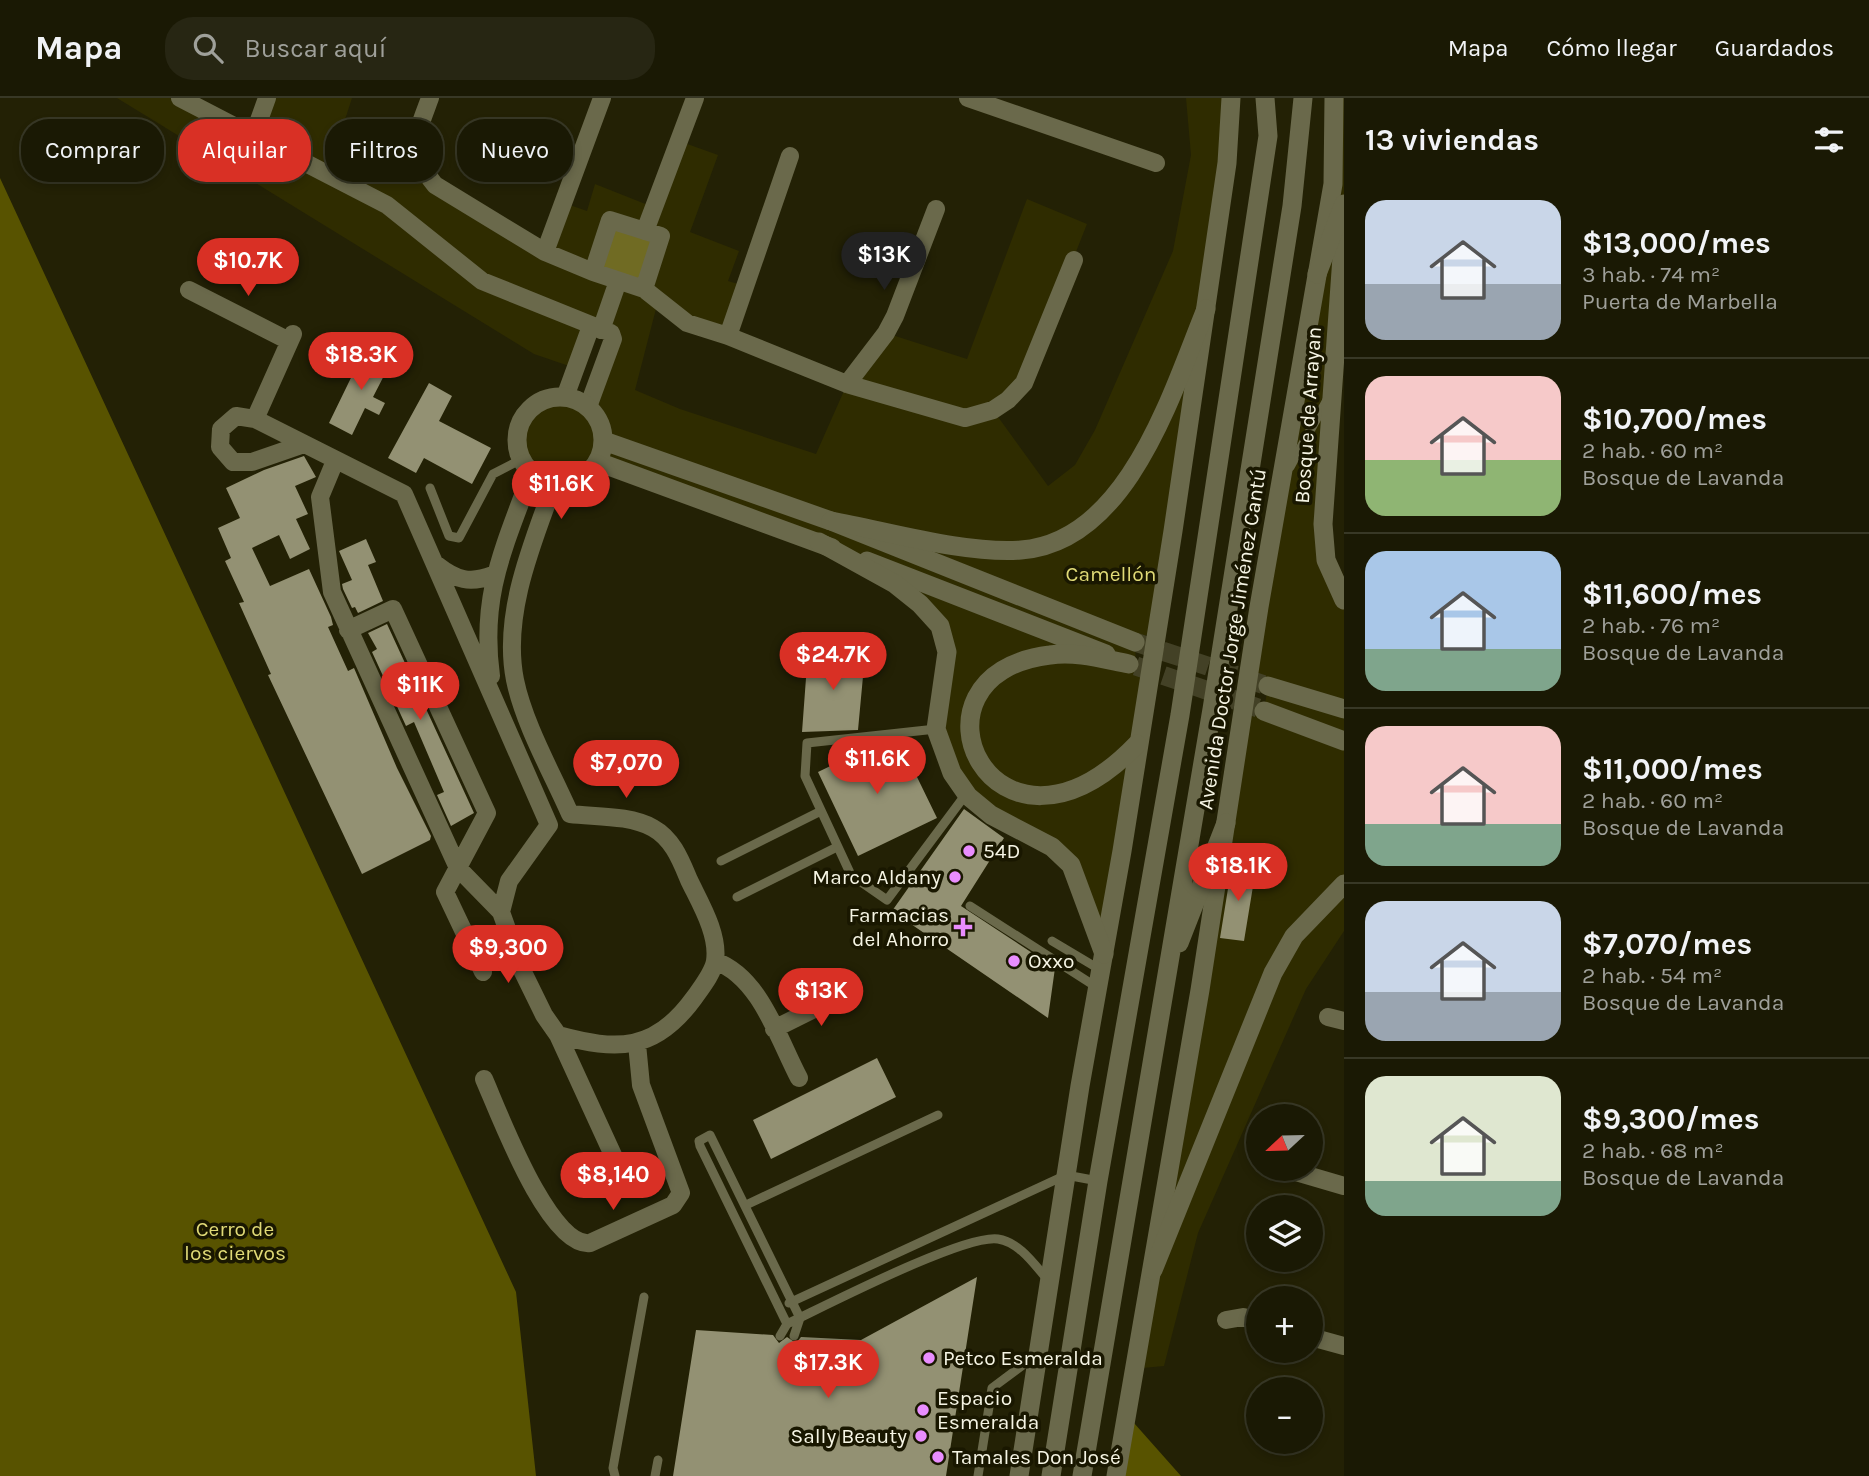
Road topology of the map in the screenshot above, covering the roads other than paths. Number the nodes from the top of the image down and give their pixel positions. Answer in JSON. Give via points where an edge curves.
{"nodes":[{"id":1,"x":180,"y":98,"type":"edge"},
{"id":2,"x":267,"y":98,"type":"edge"},
{"id":3,"x":430,"y":98,"type":"edge"},
{"id":4,"x":602,"y":98,"type":"edge"},
{"id":5,"x":695,"y":98,"type":"edge"},
{"id":6,"x":968,"y":98,"type":"edge"},
{"id":7,"x":1231,"y":98,"type":"edge"},
{"id":8,"x":1265,"y":98,"type":"edge"},
{"id":9,"x":1303,"y":98,"type":"edge"},
{"id":10,"x":1334,"y":98,"type":"edge"},
{"id":11,"x":219,"y":119,"type":"edge"},
{"id":12,"x":259,"y":119,"type":"edge"},
{"id":13,"x":790,"y":156,"type":"dead end"},
{"id":14,"x":1156,"y":163,"type":"dead end"},
{"id":15,"x":311,"y":166,"type":"edge"},
{"id":16,"x":1344,"y":204,"type":"edge"},
{"id":17,"x":936,"y":209,"type":"dead end"},
{"id":18,"x":1344,"y":229,"type":"edge"},
{"id":19,"x":645,"y":231,"type":"junction"},
{"id":20,"x":545,"y":252,"type":"junction"},
{"id":21,"x":1074,"y":260,"type":"dead end"},
{"id":22,"x":593,"y":272,"type":"junction"},
{"id":23,"x":1317,"y":274,"type":"junction"},
{"id":24,"x":618,"y":281,"type":"junction"},
{"id":25,"x":644,"y":289,"type":"junction"},
{"id":26,"x":189,"y":290,"type":"dead end"},
{"id":27,"x":1206,"y":309,"type":"junction"},
{"id":28,"x":597,"y":335,"type":"junction"},
{"id":29,"x":728,"y":336,"type":"junction"},
{"id":30,"x":1339,"y":364,"type":"edge"},
{"id":31,"x":847,"y":384,"type":"junction"},
{"id":32,"x":565,"y":397,"type":"junction"},
{"id":33,"x":588,"y":407,"type":"junction"},
{"id":34,"x":255,"y":419,"type":"junction"},
{"id":35,"x":604,"y":441,"type":"junction"},
{"id":36,"x":304,"y":444,"type":"junction"},
{"id":37,"x":335,"y":461,"type":"junction"},
{"id":38,"x":598,"y":462,"type":"junction"},
{"id":39,"x":526,"y":467,"type":"junction"},
{"id":40,"x":555,"y":484,"type":"junction"},
{"id":41,"x":1279,"y":487,"type":"junction"},
{"id":42,"x":430,"y":488,"type":"dead end"},
{"id":43,"x":831,"y":521,"type":"junction"},
{"id":44,"x":819,"y":542,"type":"junction"},
{"id":45,"x":433,"y":562,"type":"junction"},
{"id":46,"x":495,"y":569,"type":"junction"},
{"id":47,"x":1344,"y":600,"type":"edge"},
{"id":48,"x":348,"y":630,"type":"junction"},
{"id":49,"x":1135,"y":642,"type":"tunnel mouth"},
{"id":50,"x":1268,"y":686,"type":"tunnel mouth"},
{"id":51,"x":494,"y":697,"type":"junction"},
{"id":52,"x":1344,"y":709,"type":"edge"},
{"id":53,"x":1264,"y":711,"type":"tunnel mouth"},
{"id":54,"x":936,"y":729,"type":"junction"},
{"id":55,"x":1344,"y":741,"type":"edge"},
{"id":56,"x":1137,"y":744,"type":"junction"},
{"id":57,"x":966,"y":794,"type":"junction"},
{"id":58,"x":562,"y":795,"type":"junction"},
{"id":59,"x":540,"y":805,"type":"junction"},
{"id":60,"x":821,"y":811,"type":"junction"},
{"id":61,"x":1226,"y":823,"type":"junction"},
{"id":62,"x":837,"y":846,"type":"junction"},
{"id":63,"x":721,"y":861,"type":"dead end"},
{"id":64,"x":458,"y":868,"type":"junction"},
{"id":65,"x":1344,"y":884,"type":"edge"},
{"id":66,"x":737,"y":897,"type":"dead end"},
{"id":67,"x":970,"y":906,"type":"dead end"},
{"id":68,"x":501,"y":912,"type":"junction"},
{"id":69,"x":1052,"y":941,"type":"dead end"},
{"id":70,"x":715,"y":961,"type":"junction"},
{"id":71,"x":1101,"y":971,"type":"junction"},
{"id":72,"x":483,"y":972,"type":"dead end"},
{"id":73,"x":1165,"y":979,"type":"junction"},
{"id":74,"x":850,"y":992,"type":"dead end"},
{"id":75,"x":774,"y":1029,"type":"junction"},
{"id":76,"x":558,"y":1035,"type":"junction"},
{"id":77,"x":638,"y":1044,"type":"junction"},
{"id":78,"x":799,"y":1078,"type":"dead end"},
{"id":79,"x":484,"y":1079,"type":"dead end"},
{"id":80,"x":938,"y":1115,"type":"dead end"},
{"id":81,"x":618,"y":1166,"type":"dead end"},
{"id":82,"x":1066,"y":1175,"type":"junction"},
{"id":83,"x":1323,"y":1180,"type":"edge"},
{"id":84,"x":1098,"y":1181,"type":"junction"},
{"id":85,"x":1344,"y":1186,"type":"edge"},
{"id":86,"x":746,"y":1205,"type":"junction"},
{"id":87,"x":1153,"y":1270,"type":"junction"},
{"id":88,"x":1050,"y":1283,"type":"junction"},
{"id":89,"x":644,"y":1297,"type":"dead end"},
{"id":90,"x":793,"y":1301,"type":"junction"},
{"id":91,"x":779,"y":1307,"type":"junction"},
{"id":92,"x":800,"y":1318,"type":"junction"},
{"id":93,"x":1246,"y":1318,"type":"edge"},
{"id":94,"x":1226,"y":1320,"type":"dead end"},
{"id":95,"x":787,"y":1324,"type":"junction"},
{"id":96,"x":780,"y":1336,"type":"dead end"},
{"id":97,"x":794,"y":1336,"type":"dead end"},
{"id":98,"x":1323,"y":1340,"type":"edge"},
{"id":99,"x":1344,"y":1346,"type":"edge"},
{"id":100,"x":1039,"y":1353,"type":"junction"},
{"id":101,"x":657,"y":1460,"type":"dead end"},
{"id":102,"x":615,"y":1476,"type":"edge"},
{"id":103,"x":654,"y":1476,"type":"edge"},
{"id":104,"x":978,"y":1476,"type":"edge"},
{"id":105,"x":1019,"y":1476,"type":"edge"},
{"id":106,"x":1051,"y":1476,"type":"edge"},
{"id":107,"x":1082,"y":1476,"type":"edge"},
{"id":108,"x":1116,"y":1476,"type":"edge"}],
"edges":[{"from":1,"to":11,"type":"street"},
{"from":2,"to":12,"type":"street"},
{"from":3,"to":20,"type":"street","via":[[416,139],[423,170],[435,185]]},
{"from":4,"to":20,"type":"street"},
{"from":5,"to":19,"type":"street"},
{"from":6,"to":14,"type":"street"},
{"from":7,"to":27,"type":"main road","via":[[1227,163]]},
{"from":8,"to":84,"type":"main road","name":"Avenida Doctor Jorge Jiménez Cantú","via":[[1268,136],[1180,715]]},
{"from":9,"to":73,"type":"main road","name":"Avenida Doctor Jorge Jiménez Cantú","via":[[1292,206]]},
{"from":10,"to":23,"type":"main road","name":"Avenida Doctor Jorge Jiménez Cantú","via":[[1333,184]]},
{"from":13,"to":29,"type":"street"},
{"from":15,"to":28,"type":"street","via":[[387,205],[482,281]]},
{"from":16,"to":23,"type":"main road"},
{"from":17,"to":31,"type":"street","via":[[895,316]]},
{"from":18,"to":30,"type":"main road","name":"Bosque de Arrayan"},
{"from":19,"to":22,"type":"street","via":[[610,220]]},
{"from":19,"to":25,"type":"street","via":[[661,236]]},
{"from":20,"to":22,"type":"street"},
{"from":21,"to":31,"type":"street","via":[[1024,383],[993,410],[965,418]]},
{"from":22,"to":24,"type":"street"},
{"from":23,"to":41,"type":"main road","name":"Avenida Doctor Jorge Jiménez Cantú"},
{"from":24,"to":25,"type":"street"},
{"from":24,"to":28,"type":"street"},
{"from":25,"to":29,"type":"street","via":[[687,323]]},
{"from":26,"to":34,"type":"street","via":[[291,337]]},
{"from":27,"to":43,"type":"main road","via":[[1164,411],[1132,472],[1101,511],[1072,535],[1010,550]]},
{"from":27,"to":56,"type":"main road"},
{"from":28,"to":32,"type":"street","via":[[575,368]]},
{"from":28,"to":33,"type":"street","via":[[596,385]]},
{"from":29,"to":31,"type":"street"},
{"from":30,"to":41,"type":"lane"},
{"from":30,"to":47,"type":"main road","name":"Bosque de Arrayan","via":[[1324,488],[1324,545],[1330,573]]},
{"from":32,"to":33,"type":"main road"},
{"from":32,"to":39,"type":"main road","via":[[538,403],[527,412],[517,438]]},
{"from":33,"to":35,"type":"main road","via":[[597,417]]},
{"from":34,"to":36,"type":"street"},
{"from":34,"to":36,"type":"street","via":[[236,416],[220,429],[220,447],[233,461],[252,462]]},
{"from":35,"to":38,"type":"main road"},
{"from":35,"to":43,"type":"main road"},
{"from":36,"to":37,"type":"street"},
{"from":37,"to":45,"type":"street","via":[[404,494]]},
{"from":37,"to":48,"type":"street","via":[[320,497],[331,592]]},
{"from":38,"to":40,"type":"main road","via":[[583,478]]},
{"from":38,"to":44,"type":"main road"},
{"from":39,"to":40,"type":"main road"},
{"from":39,"to":42,"type":"lane","via":[[493,474],[459,538],[449,536]]},
{"from":39,"to":46,"type":"street","via":[[518,511]]},
{"from":40,"to":58,"type":"street","via":[[517,601],[511,651],[515,682]]},
{"from":41,"to":61,"type":"main road","name":"Avenida Doctor Jorge Jiménez Cantú"},
{"from":43,"to":49,"type":"main road"},
{"from":44,"to":54,"type":"main road","via":[[895,584],[940,626],[947,652]]},
{"from":44,"to":56,"type":"main road","via":[[1133,665],[1052,654],[1006,667],[982,686],[972,705],[969,729],[977,757],[994,782],[1020,795],[1068,792],[1118,764]]},
{"from":45,"to":46,"type":"street","via":[[452,577],[474,583]]},
{"from":45,"to":51,"type":"street"},
{"from":46,"to":51,"type":"street","via":[[486,642]]},
{"from":48,"to":64,"type":"street"},
{"from":48,"to":64,"type":"street","via":[[393,609],[487,813]]},
{"from":50,"to":52,"type":"main road"},
{"from":51,"to":59,"type":"street"},
{"from":53,"to":55,"type":"main road"},
{"from":54,"to":57,"type":"main road","via":[[952,773]]},
{"from":54,"to":60,"type":"lane","via":[[807,743],[806,776]]},
{"from":56,"to":71,"type":"main road"},
{"from":57,"to":62,"type":"lane","via":[[887,900],[851,875]]},
{"from":57,"to":71,"type":"main road","via":[[990,815],[1052,847],[1071,865]]},
{"from":58,"to":59,"type":"street"},
{"from":58,"to":70,"type":"street","via":[[570,814],[626,820],[652,827],[664,836],[677,853],[710,924]]},
{"from":59,"to":68,"type":"street","via":[[549,825],[509,881]]},
{"from":60,"to":62,"type":"lane"},
{"from":60,"to":63,"type":"lane"},
{"from":61,"to":73,"type":"main road"},
{"from":61,"to":87,"type":"main road","name":"Avenida Doctor Jorge Jiménez Cantú"},
{"from":62,"to":66,"type":"lane"},
{"from":64,"to":68,"type":"street"},
{"from":64,"to":72,"type":"street","via":[[444,892]]},
{"from":65,"to":87,"type":"main road","via":[[1294,936],[1273,973]]},
{"from":67,"to":71,"type":"lane"},
{"from":68,"to":76,"type":"street","via":[[521,968]]},
{"from":69,"to":71,"type":"lane"},
{"from":70,"to":75,"type":"street","via":[[732,967],[748,982]]},
{"from":70,"to":77,"type":"street","via":[[685,1011]]},
{"from":71,"to":82,"type":"main road"},
{"from":73,"to":107,"type":"main road","name":"Avenida Doctor Jorge Jiménez Cantú"},
{"from":74,"to":75,"type":"street"},
{"from":75,"to":78,"type":"street"},
{"from":76,"to":77,"type":"street","via":[[605,1046]]},
{"from":76,"to":81,"type":"street"},
{"from":77,"to":79,"type":"street","via":[[641,1085],[681,1193],[673,1205],[590,1243],[580,1245],[571,1240],[534,1190]]},
{"from":80,"to":86,"type":"lane"},
{"from":82,"to":84,"type":"lane"},
{"from":82,"to":88,"type":"main road"},
{"from":82,"to":90,"type":"lane"},
{"from":83,"to":85,"type":"street"},
{"from":84,"to":106,"type":"main road","name":"Avenida Doctor Jorge Jiménez Cantú"},
{"from":86,"to":90,"type":"lane"},
{"from":86,"to":91,"type":"lane","via":[[710,1135],[699,1141]]},
{"from":87,"to":108,"type":"main road","name":"Avenida Doctor Jorge Jiménez Cantú"},
{"from":88,"to":92,"type":"lane","via":[[1015,1245],[980,1239]]},
{"from":88,"to":100,"type":"main road"},
{"from":89,"to":102,"type":"lane"},
{"from":90,"to":91,"type":"lane"},
{"from":90,"to":92,"type":"lane"},
{"from":91,"to":95,"type":"lane"},
{"from":92,"to":95,"type":"lane"},
{"from":92,"to":97,"type":"lane"},
{"from":93,"to":94,"type":"street"},
{"from":95,"to":96,"type":"lane"},
{"from":98,"to":99,"type":"street"},
{"from":100,"to":104,"type":"lane","via":[[992,1388]]},
{"from":100,"to":105,"type":"main road"},
{"from":101,"to":103,"type":"lane"}]}
